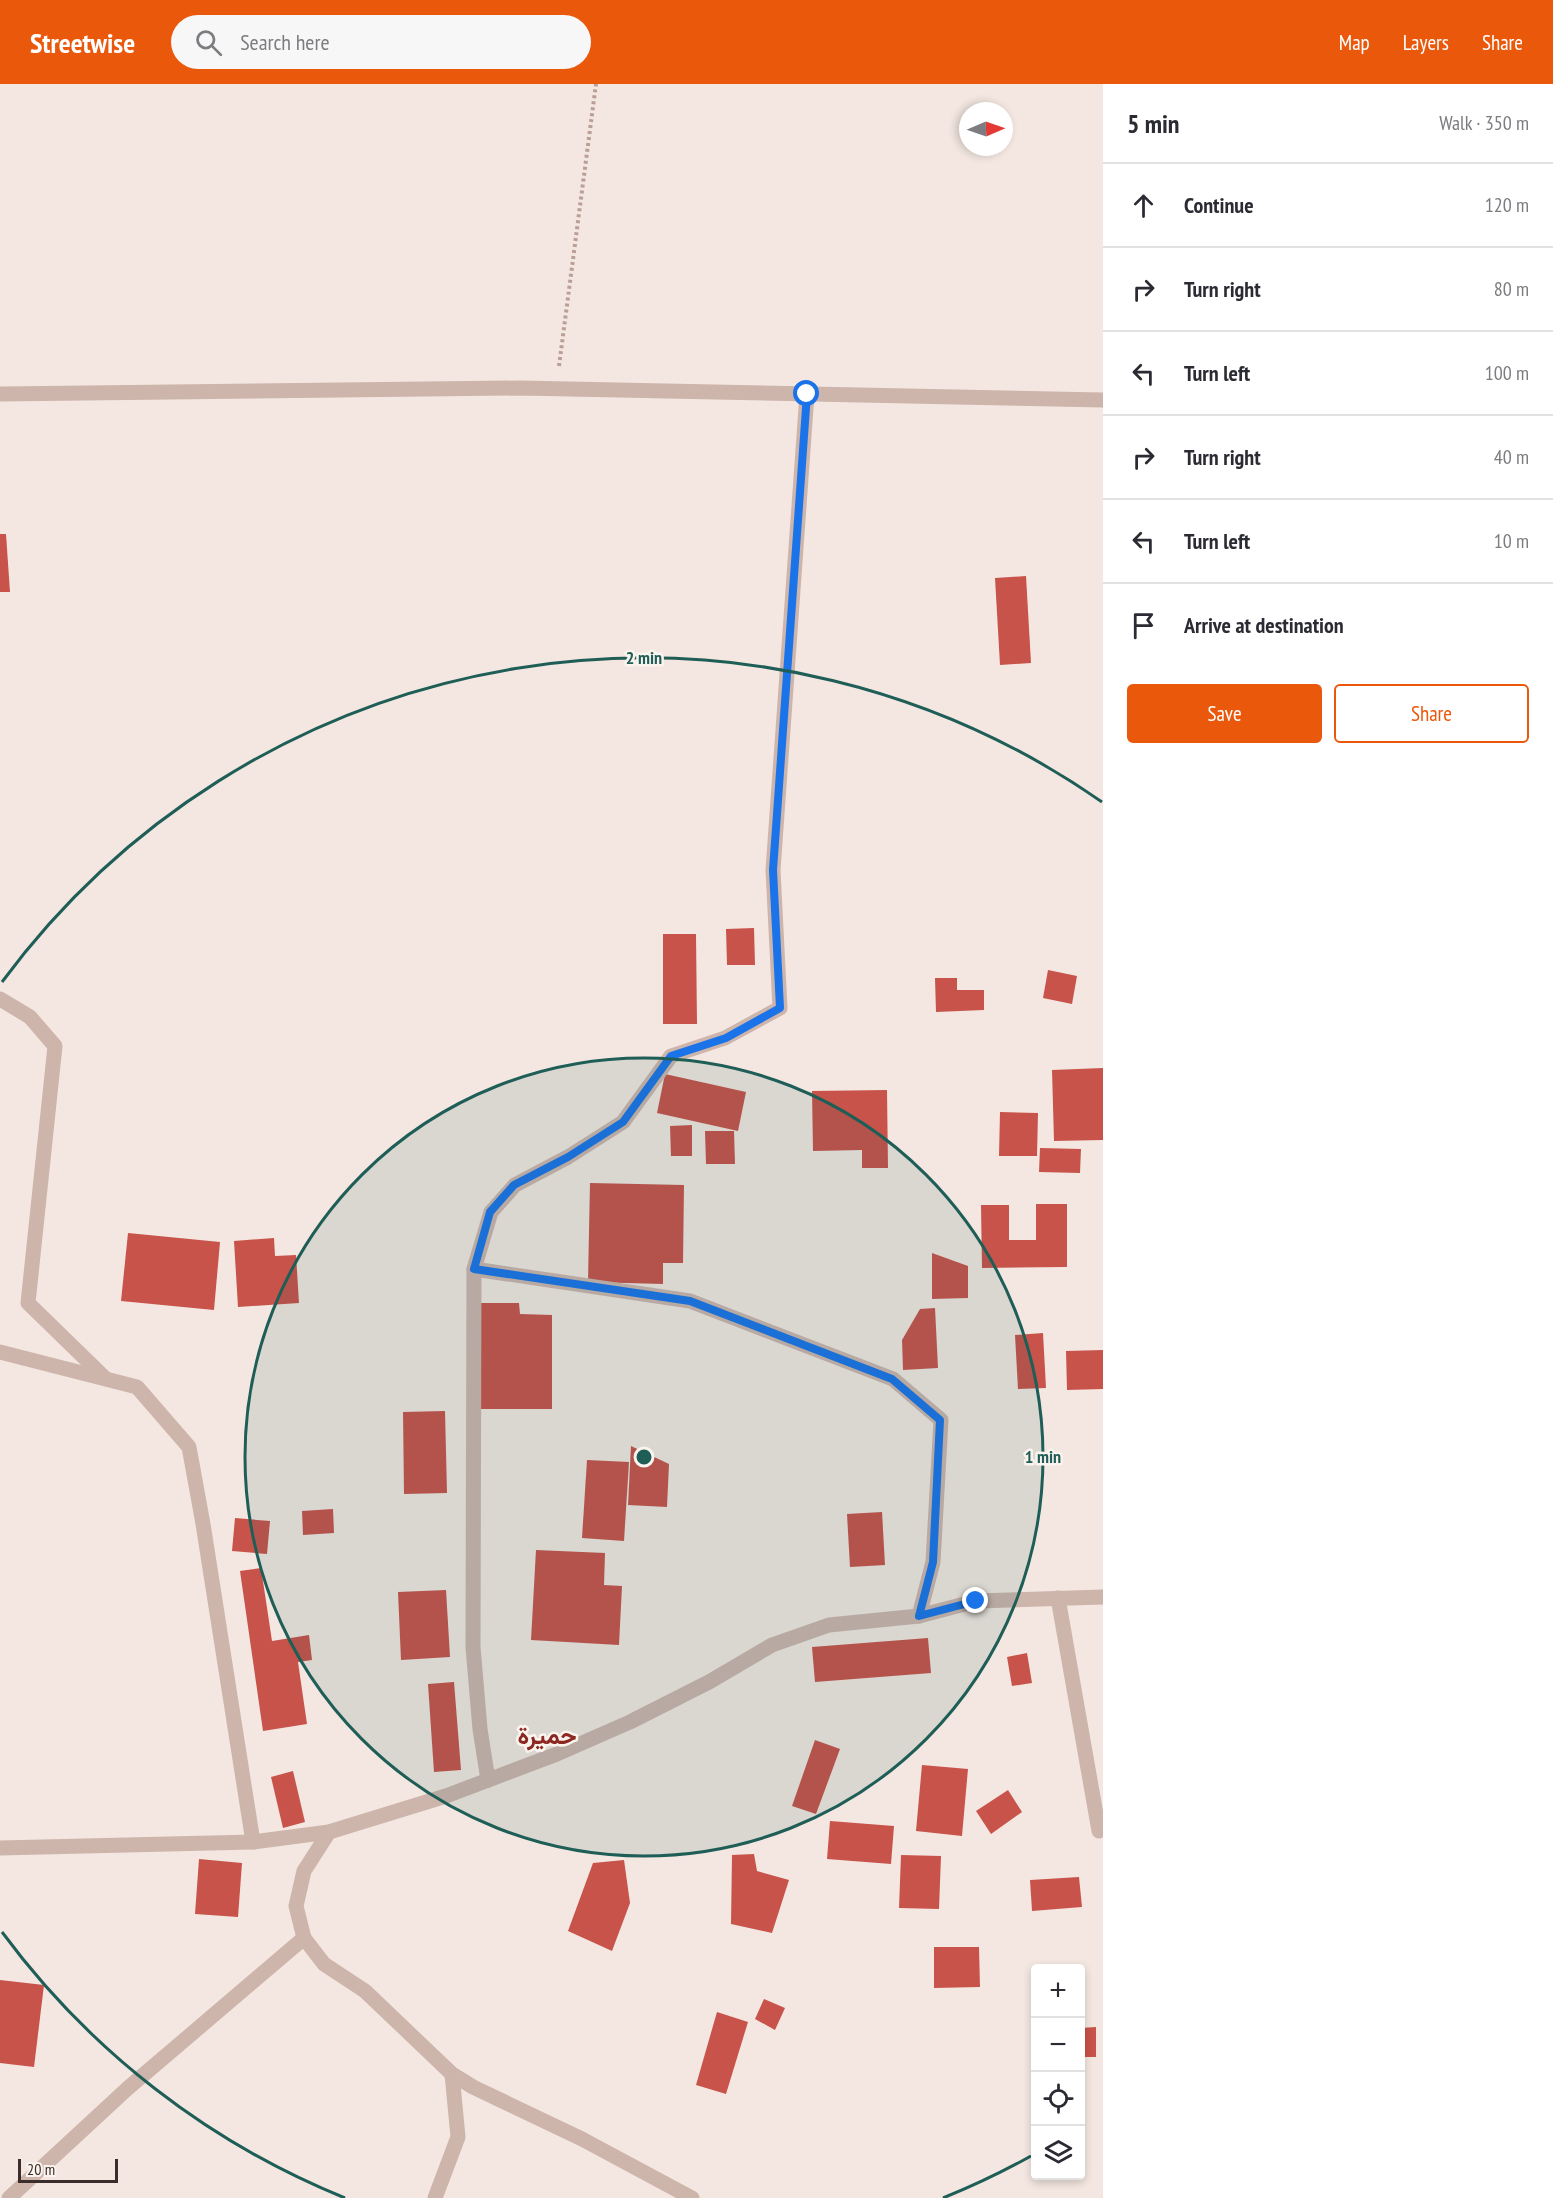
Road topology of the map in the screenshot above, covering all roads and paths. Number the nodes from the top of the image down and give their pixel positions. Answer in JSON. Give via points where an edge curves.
{"nodes":[{"id":1,"x":596,"y":84,"type":"edge"},
{"id":2,"x":556,"y":389,"type":"junction"},
{"id":3,"x":0,"y":394,"type":"edge"},
{"id":4,"x":807,"y":394,"type":"junction"},
{"id":5,"x":1103,"y":400,"type":"edge"},
{"id":6,"x":0,"y":999,"type":"edge"},
{"id":7,"x":474,"y":1269,"type":"junction"},
{"id":8,"x":0,"y":1352,"type":"edge"},
{"id":9,"x":106,"y":1379,"type":"junction"},
{"id":10,"x":1103,"y":1597,"type":"edge"},
{"id":11,"x":1058,"y":1598,"type":"junction"},
{"id":12,"x":919,"y":1616,"type":"junction"},
{"id":13,"x":488,"y":1780,"type":"junction"},
{"id":14,"x":1099,"y":1831,"type":"dead end"},
{"id":15,"x":329,"y":1832,"type":"junction"},
{"id":16,"x":253,"y":1842,"type":"junction"},
{"id":17,"x":0,"y":1848,"type":"edge"},
{"id":18,"x":304,"y":1938,"type":"junction"},
{"id":19,"x":453,"y":2074,"type":"junction"},
{"id":20,"x":9,"y":2198,"type":"edge"},
{"id":21,"x":435,"y":2198,"type":"edge"},
{"id":22,"x":692,"y":2198,"type":"edge"}],
"edges":[{"from":1,"to":2,"type":"path"},
{"from":2,"to":3,"type":"street"},
{"from":2,"to":4,"type":"street"},
{"from":4,"to":5,"type":"street"},
{"from":4,"to":7,"type":"street","via":[[773,870],[780,1008],[726,1038],[671,1056],[623,1122],[514,1185],[490,1212]]},
{"from":6,"to":9,"type":"street","via":[[30,1017],[55,1046],[28,1303]]},
{"from":7,"to":12,"type":"street","via":[[690,1301],[892,1379],[940,1420],[933,1562]]},
{"from":7,"to":13,"type":"street","via":[[473,1647]]},
{"from":8,"to":9,"type":"street"},
{"from":9,"to":16,"type":"street","via":[[137,1387],[189,1448]]},
{"from":10,"to":11,"type":"street"},
{"from":11,"to":12,"type":"street","via":[[976,1601]]},
{"from":11,"to":14,"type":"street"},
{"from":12,"to":13,"type":"street","via":[[829,1625],[772,1645],[630,1722]]},
{"from":13,"to":15,"type":"street"},
{"from":15,"to":16,"type":"street"},
{"from":15,"to":18,"type":"street","via":[[303,1871],[296,1906]]},
{"from":16,"to":17,"type":"street"},
{"from":18,"to":19,"type":"street","via":[[324,1964],[365,1990]]},
{"from":18,"to":20,"type":"street","via":[[128,2088]]},
{"from":19,"to":21,"type":"street","via":[[458,2138]]},
{"from":19,"to":22,"type":"street"}]}
